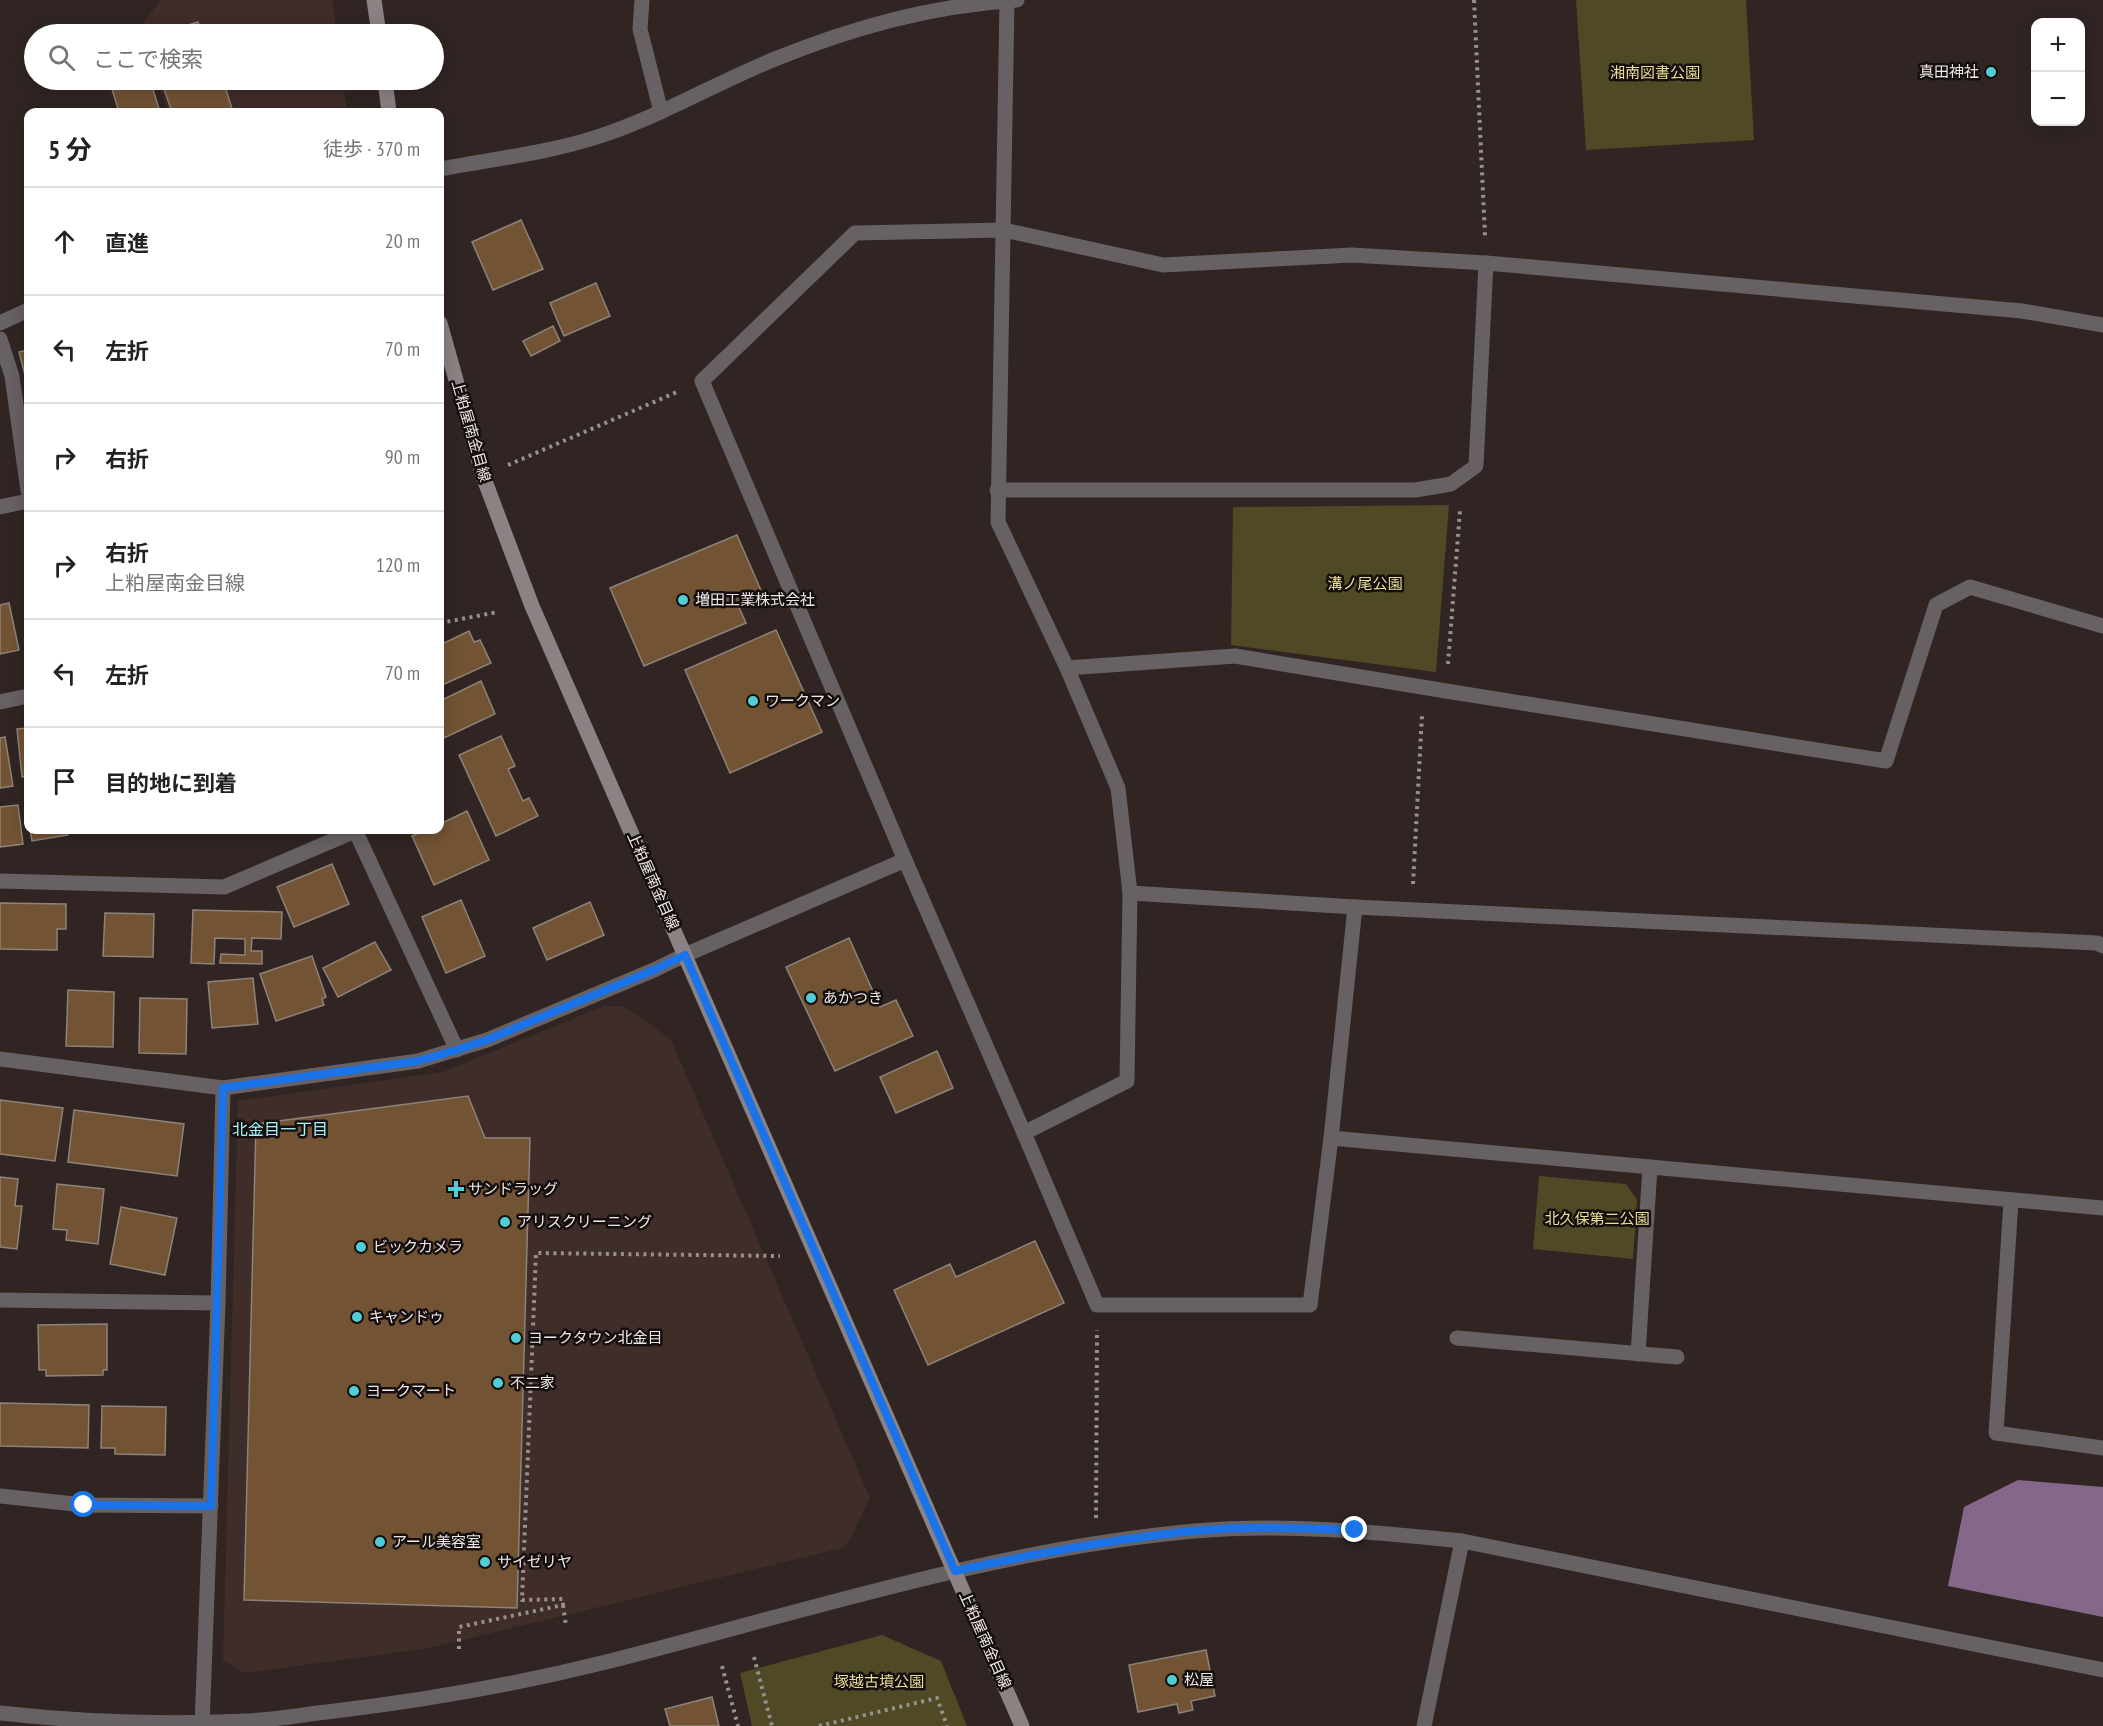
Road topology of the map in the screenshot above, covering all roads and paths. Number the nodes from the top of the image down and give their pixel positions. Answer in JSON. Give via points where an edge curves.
{"nodes":[{"id":1,"x":374,"y":0,"type":"edge"},
{"id":2,"x":642,"y":0,"type":"edge"},
{"id":3,"x":1017,"y":0,"type":"edge"},
{"id":4,"x":1474,"y":0,"type":"edge"},
{"id":5,"x":1006,"y":1,"type":"edge"},
{"id":6,"x":378,"y":24,"type":"edge"},
{"id":7,"x":386,"y":90,"type":"edge"},
{"id":8,"x":388,"y":108,"type":"edge"},
{"id":9,"x":661,"y":112,"type":"junction"},
{"id":10,"x":444,"y":168,"type":"edge"},
{"id":11,"x":1004,"y":230,"type":"junction"},
{"id":12,"x":1486,"y":263,"type":"junction"},
{"id":13,"x":24,"y":312,"type":"edge"},
{"id":14,"x":0,"y":323,"type":"edge"},
{"id":15,"x":2103,"y":325,"type":"edge"},
{"id":16,"x":444,"y":337,"type":"edge"},
{"id":17,"x":0,"y":339,"type":"edge"},
{"id":18,"x":702,"y":381,"type":"junction"},
{"id":19,"x":24,"y":462,"type":"edge"},
{"id":20,"x":483,"y":476,"type":"junction"},
{"id":21,"x":997,"y":490,"type":"junction"},
{"id":22,"x":1460,"y":500,"type":"dead end"},
{"id":23,"x":24,"y":502,"type":"edge"},
{"id":24,"x":0,"y":507,"type":"edge"},
{"id":25,"x":498,"y":612,"type":"dead end"},
{"id":26,"x":444,"y":622,"type":"edge"},
{"id":27,"x":2103,"y":626,"type":"edge"},
{"id":28,"x":1067,"y":668,"type":"junction"},
{"id":29,"x":1423,"y":687,"type":"junction"},
{"id":30,"x":1446,"y":691,"type":"junction"},
{"id":31,"x":24,"y":697,"type":"edge"},
{"id":32,"x":0,"y":702,"type":"edge"},
{"id":33,"x":346,"y":834,"type":"edge"},
{"id":34,"x":357,"y":834,"type":"edge"},
{"id":35,"x":905,"y":860,"type":"junction"},
{"id":36,"x":0,"y":881,"type":"edge"},
{"id":37,"x":1130,"y":893,"type":"junction"},
{"id":38,"x":1355,"y":907,"type":"junction"},
{"id":39,"x":1412,"y":909,"type":"junction"},
{"id":40,"x":2103,"y":946,"type":"edge"},
{"id":41,"x":685,"y":955,"type":"junction"},
{"id":42,"x":457,"y":1050,"type":"junction"},
{"id":43,"x":0,"y":1059,"type":"edge"},
{"id":44,"x":223,"y":1088,"type":"junction"},
{"id":45,"x":1024,"y":1132,"type":"junction"},
{"id":46,"x":1331,"y":1137,"type":"junction"},
{"id":47,"x":1650,"y":1167,"type":"junction"},
{"id":48,"x":2011,"y":1201,"type":"junction"},
{"id":49,"x":2103,"y":1208,"type":"edge"},
{"id":50,"x":780,"y":1256,"type":"dead end"},
{"id":51,"x":0,"y":1300,"type":"edge"},
{"id":52,"x":218,"y":1304,"type":"junction"},
{"id":53,"x":1096,"y":1305,"type":"junction"},
{"id":54,"x":1457,"y":1338,"type":"dead end"},
{"id":55,"x":1638,"y":1354,"type":"junction"},
{"id":56,"x":1677,"y":1357,"type":"dead end"},
{"id":57,"x":2103,"y":1448,"type":"edge"},
{"id":58,"x":0,"y":1496,"type":"edge"},
{"id":59,"x":211,"y":1506,"type":"junction"},
{"id":60,"x":1462,"y":1541,"type":"junction"},
{"id":61,"x":1095,"y":1543,"type":"junction"},
{"id":62,"x":955,"y":1571,"type":"junction"},
{"id":63,"x":563,"y":1605,"type":"junction"},
{"id":64,"x":566,"y":1626,"type":"dead end"},
{"id":65,"x":459,"y":1648,"type":"dead end"},
{"id":66,"x":754,"y":1657,"type":"dead end"},
{"id":67,"x":722,"y":1666,"type":"dead end"},
{"id":68,"x":2103,"y":1670,"type":"edge"},
{"id":69,"x":0,"y":1713,"type":"edge"},
{"id":70,"x":203,"y":1724,"type":"edge"},
{"id":71,"x":738,"y":1726,"type":"edge"},
{"id":72,"x":772,"y":1726,"type":"edge"},
{"id":73,"x":819,"y":1726,"type":"edge"},
{"id":74,"x":947,"y":1726,"type":"edge"},
{"id":75,"x":1022,"y":1726,"type":"edge"},
{"id":76,"x":1424,"y":1726,"type":"edge"}],
"edges":[{"from":1,"to":6,"type":"main road"},
{"from":2,"to":9,"type":"street","via":[[640,29]]},
{"from":3,"to":5,"type":"street"},
{"from":4,"to":12,"type":"path"},
{"from":5,"to":9,"type":"street","via":[[928,10],[854,30],[775,59]]},
{"from":5,"to":11,"type":"street"},
{"from":7,"to":8,"type":"main road"},
{"from":9,"to":10,"type":"street","via":[[600,136]]},
{"from":11,"to":12,"type":"street","via":[[1163,265],[1352,255]]},
{"from":11,"to":18,"type":"street","via":[[855,233]]},
{"from":11,"to":21,"type":"street"},
{"from":12,"to":15,"type":"street","via":[[2022,311]]},
{"from":12,"to":21,"type":"street","via":[[1476,466],[1451,484],[1415,490]]},
{"from":13,"to":14,"type":"street"},
{"from":16,"to":20,"type":"main road","name":"上粕屋南金目線"},
{"from":17,"to":19,"type":"street","via":[[12,376]]},
{"from":18,"to":20,"type":"path"},
{"from":18,"to":35,"type":"street"},
{"from":20,"to":41,"type":"main road","name":"上粕屋南金目線","via":[[532,606]]},
{"from":21,"to":28,"type":"street","via":[[998,522]]},
{"from":22,"to":30,"type":"path"},
{"from":23,"to":24,"type":"street"},
{"from":25,"to":26,"type":"path"},
{"from":27,"to":30,"type":"street","via":[[1970,587],[1936,605],[1886,761]]},
{"from":28,"to":29,"type":"street","via":[[1235,656]]},
{"from":28,"to":37,"type":"street","via":[[1119,788]]},
{"from":29,"to":30,"type":"street"},
{"from":29,"to":39,"type":"path"},
{"from":31,"to":32,"type":"street"},
{"from":33,"to":36,"type":"street","via":[[224,887]]},
{"from":34,"to":42,"type":"street"},
{"from":35,"to":41,"type":"street"},
{"from":35,"to":45,"type":"street"},
{"from":37,"to":38,"type":"street"},
{"from":37,"to":45,"type":"street","via":[[1127,1081]]},
{"from":38,"to":39,"type":"street"},
{"from":38,"to":46,"type":"street"},
{"from":39,"to":40,"type":"street"},
{"from":41,"to":42,"type":"street"},
{"from":41,"to":62,"type":"main road","name":"上粕屋南金目線"},
{"from":42,"to":44,"type":"street","via":[[418,1061]]},
{"from":43,"to":44,"type":"street"},
{"from":44,"to":52,"type":"street"},
{"from":45,"to":53,"type":"street"},
{"from":46,"to":47,"type":"street"},
{"from":46,"to":53,"type":"street","via":[[1310,1305]]},
{"from":47,"to":48,"type":"street"},
{"from":47,"to":55,"type":"street"},
{"from":48,"to":49,"type":"street"},
{"from":48,"to":57,"type":"street","via":[[1996,1433]]},
{"from":50,"to":63,"type":"path","via":[[536,1253],[522,1600],[563,1599]]},
{"from":51,"to":52,"type":"street"},
{"from":52,"to":59,"type":"street"},
{"from":53,"to":61,"type":"path"},
{"from":54,"to":55,"type":"street"},
{"from":55,"to":56,"type":"street"},
{"from":58,"to":59,"type":"street","via":[[84,1505]]},
{"from":59,"to":70,"type":"street"},
{"from":60,"to":61,"type":"street","via":[[1284,1527],[1196,1531]]},
{"from":60,"to":68,"type":"street"},
{"from":60,"to":76,"type":"street"},
{"from":61,"to":62,"type":"street"},
{"from":62,"to":70,"type":"street","via":[[602,1663],[491,1687],[389,1705]]},
{"from":62,"to":75,"type":"main road","name":"上粕屋南金目線"},
{"from":63,"to":64,"type":"path"},
{"from":63,"to":65,"type":"path","via":[[459,1627]]},
{"from":66,"to":72,"type":"path"},
{"from":67,"to":71,"type":"path"},
{"from":69,"to":70,"type":"street"},
{"from":73,"to":74,"type":"path","via":[[937,1698]]}]}
